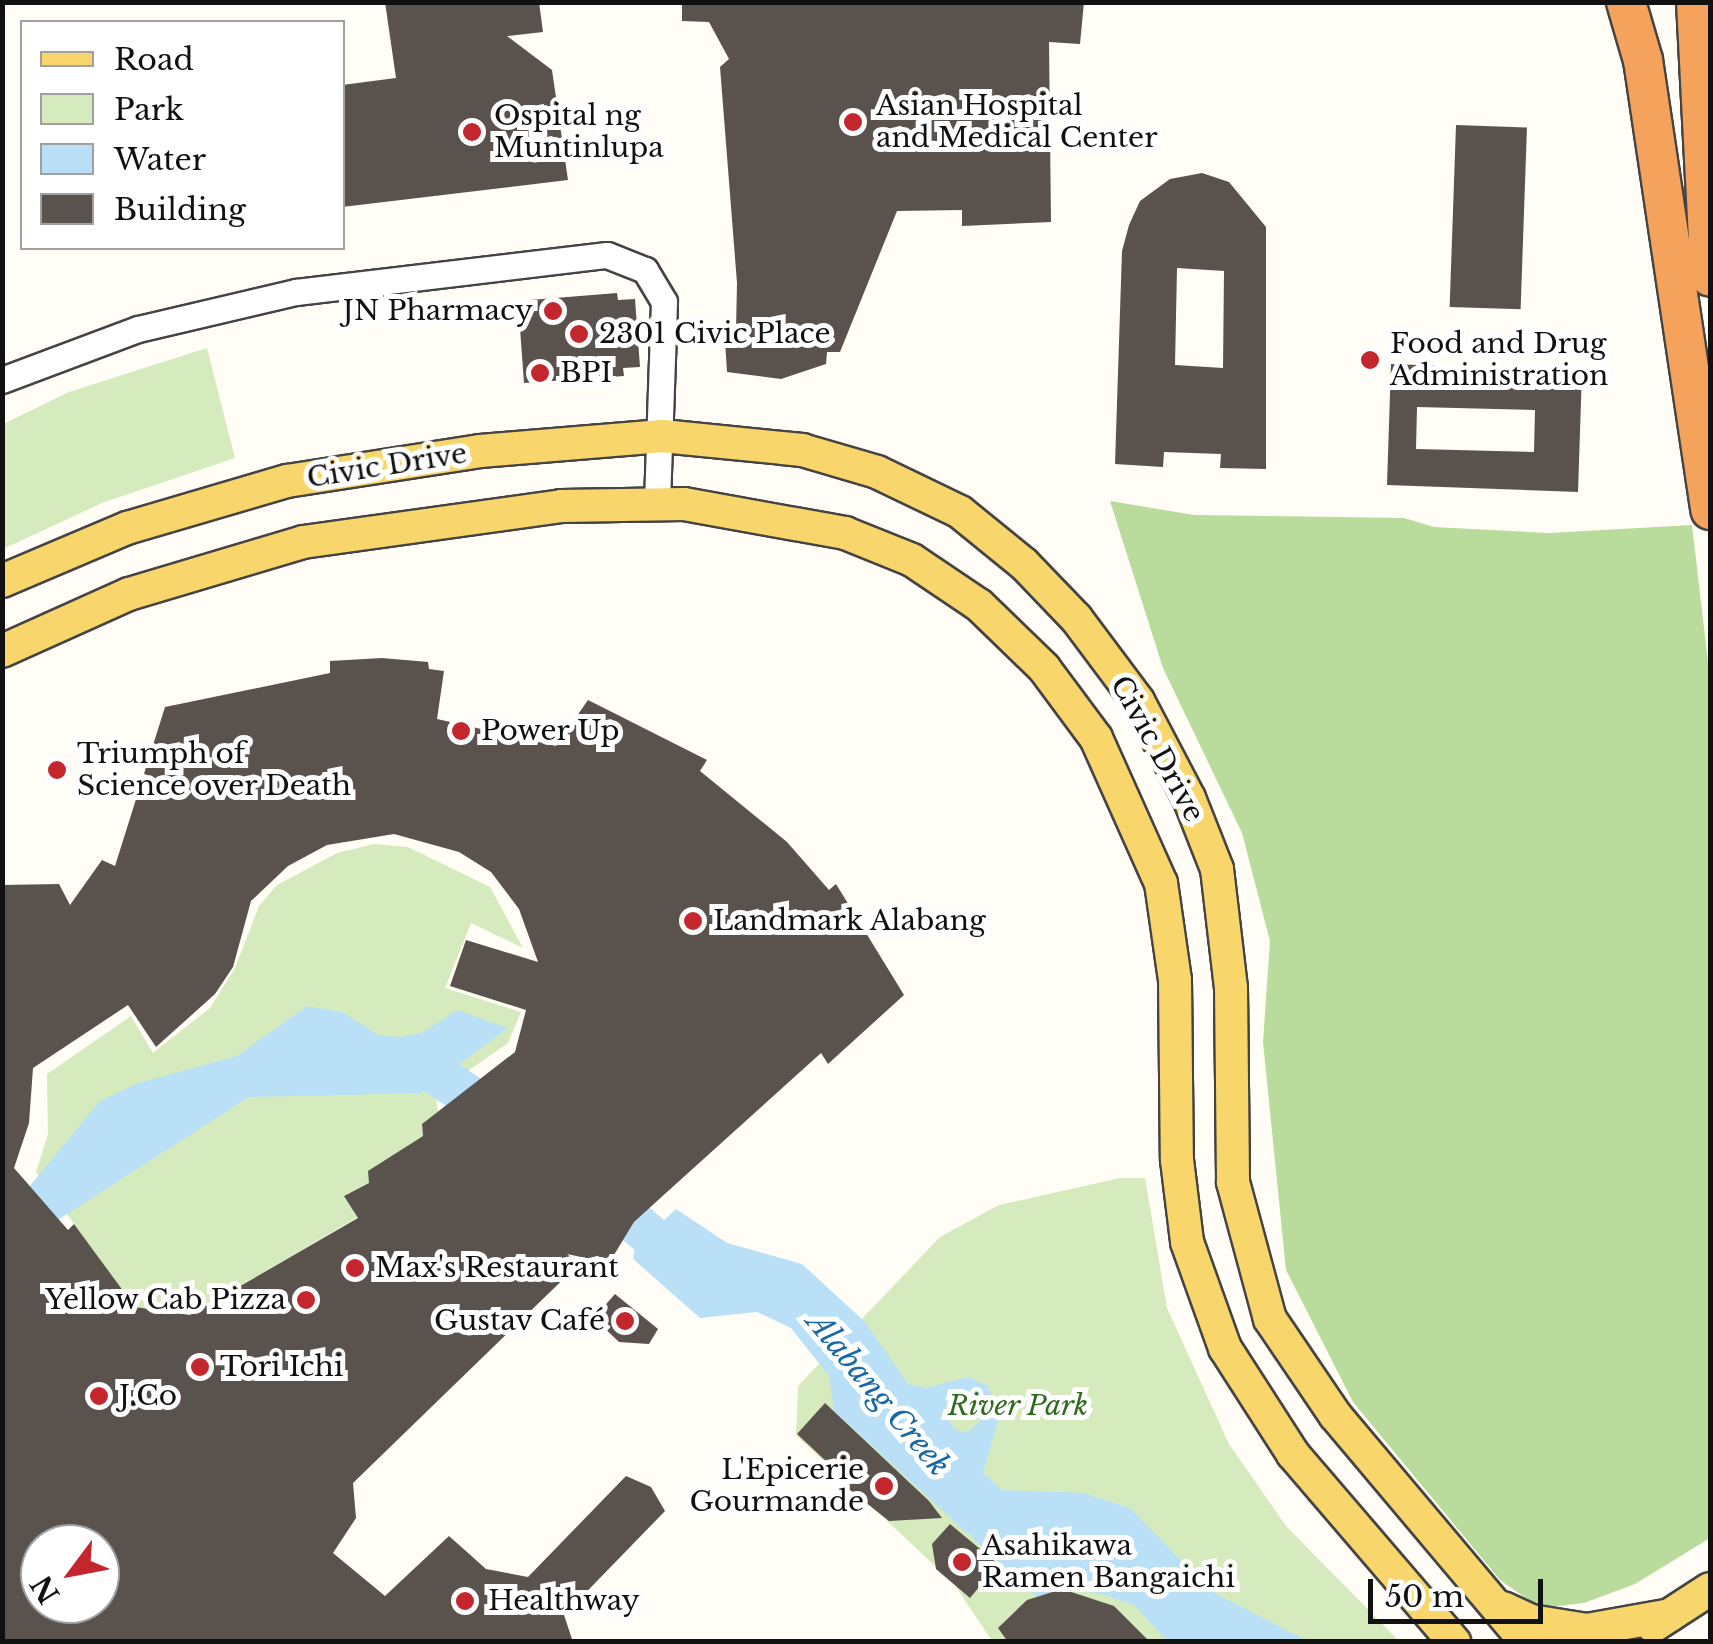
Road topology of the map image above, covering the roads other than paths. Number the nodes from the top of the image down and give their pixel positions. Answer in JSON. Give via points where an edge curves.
{"nodes":[{"id":1,"x":1626,"y":2,"type":"edge"},
{"id":2,"x":1696,"y":2,"type":"edge"},
{"id":3,"x":1710,"y":278,"type":"edge"},
{"id":4,"x":2,"y":380,"type":"edge"},
{"id":5,"x":662,"y":436,"type":"junction"},
{"id":6,"x":657,"y":502,"type":"junction"},
{"id":7,"x":1710,"y":510,"type":"edge"},
{"id":8,"x":2,"y":581,"type":"edge"},
{"id":9,"x":2,"y":651,"type":"edge"},
{"id":10,"x":1710,"y":1590,"type":"edge"},
{"id":11,"x":1498,"y":1606,"type":"junction"},
{"id":12,"x":1670,"y":1615,"type":"junction"},
{"id":13,"x":1446,"y":1636,"type":"edge"},
{"id":14,"x":1526,"y":1642,"type":"edge"},
{"id":15,"x":1627,"y":1642,"type":"edge"}],
"edges":[{"from":1,"to":7,"type":"highway","via":[[1644,60]]},
{"from":2,"to":3,"type":"highway"},
{"from":4,"to":5,"type":"street","via":[[138,329],[296,292],[588,255],[645,270],[658,283],[666,317]]},
{"from":5,"to":6,"type":"street"},
{"from":5,"to":8,"type":"main road","name":"Civic Drive","via":[[480,452],[287,481],[127,528]]},
{"from":5,"to":11,"type":"main road","name":"Civic Drive","via":[[802,450],[877,472],[960,512],[1076,618],[1138,702],[1190,798],[1217,870],[1231,988],[1234,1182],[1270,1319],[1335,1415]]},
{"from":6,"to":9,"type":"main road","name":"Civic Drive","via":[[486,511],[303,542],[129,594]]},
{"from":6,"to":13,"type":"main road","name":"Civic Drive","via":[[845,533],[912,560],[979,605],[1044,668],[1096,738],[1161,883],[1175,980],[1180,1191],[1204,1299],[1225,1348],[1293,1454]]},
{"from":10,"to":12,"type":"main road"},
{"from":11,"to":12,"type":"main road","via":[[1577,1630],[1637,1626]]},
{"from":11,"to":14,"type":"main road","name":"Civic Drive"},
{"from":12,"to":15,"type":"main road"}]}
